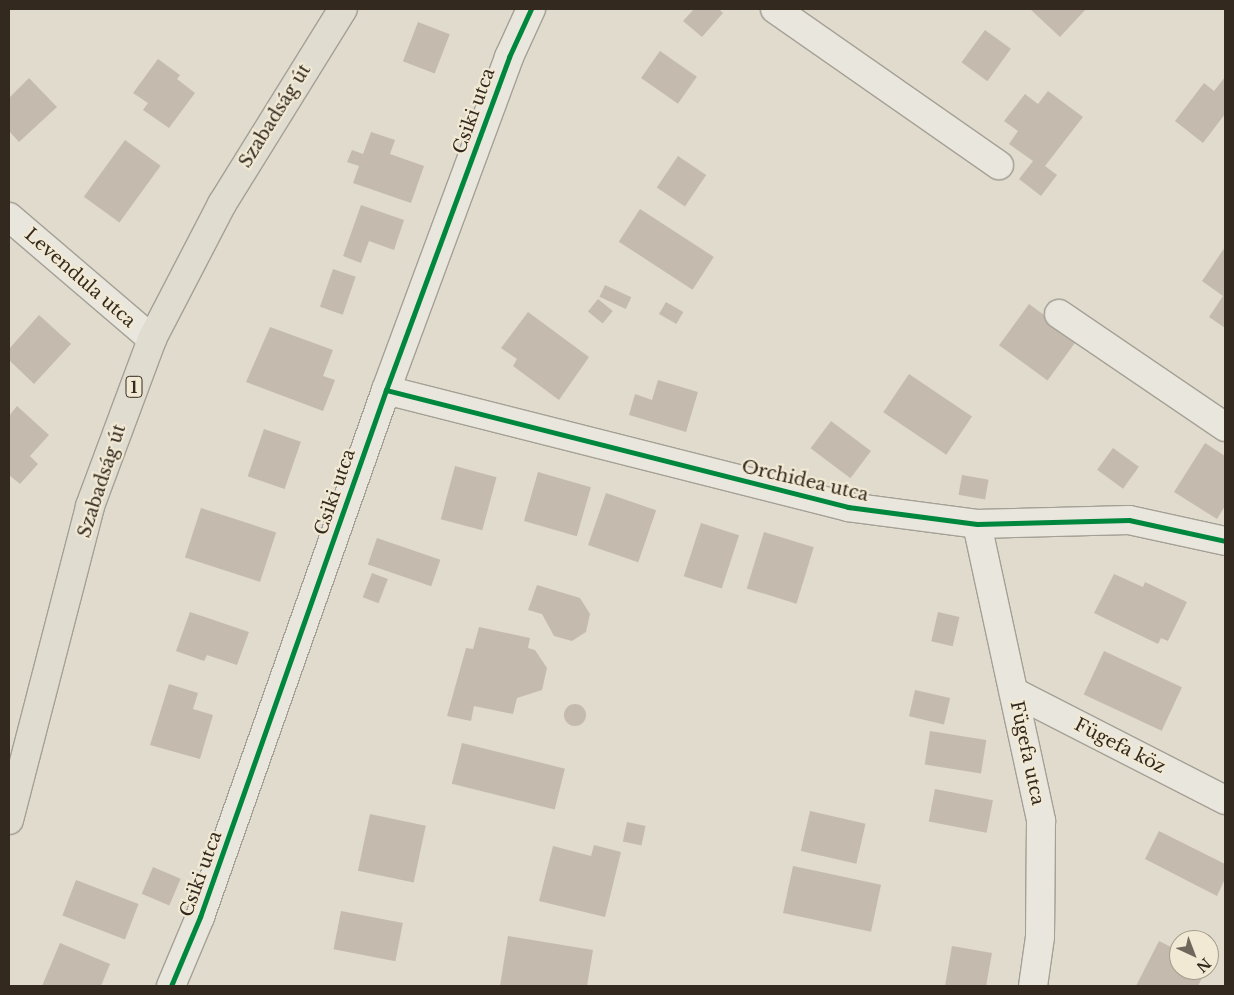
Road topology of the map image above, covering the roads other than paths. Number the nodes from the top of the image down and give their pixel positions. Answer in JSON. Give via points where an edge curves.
{"nodes":[{"id":1,"x":343,"y":9,"type":"edge"},
{"id":2,"x":531,"y":9,"type":"edge"},
{"id":3,"x":775,"y":9,"type":"edge"},
{"id":4,"x":999,"y":165,"type":"dead end"},
{"id":5,"x":9,"y":217,"type":"edge"},
{"id":6,"x":1059,"y":314,"type":"dead end"},
{"id":7,"x":152,"y":339,"type":"junction"},
{"id":8,"x":386,"y":390,"type":"junction"},
{"id":9,"x":1225,"y":427,"type":"edge"},
{"id":10,"x":977,"y":524,"type":"junction"},
{"id":11,"x":1225,"y":541,"type":"edge"},
{"id":12,"x":1014,"y":692,"type":"junction"},
{"id":13,"x":1225,"y":800,"type":"edge"},
{"id":14,"x":10,"y":808,"type":"edge"},
{"id":15,"x":171,"y":986,"type":"edge"},
{"id":16,"x":1032,"y":986,"type":"edge"}],
"edges":[{"from":1,"to":7,"type":"main road","name":"Szabadság út","number":"1","via":[[222,204]]},
{"from":2,"to":8,"type":"street","name":"Csiki utca","via":[[509,57]]},
{"from":3,"to":4,"type":"street"},
{"from":5,"to":7,"type":"street","name":"Levendula utca"},
{"from":6,"to":9,"type":"street"},
{"from":7,"to":14,"type":"main road","name":"Szabadság út","number":"1","via":[[90,506]]},
{"from":8,"to":10,"type":"street","name":"Orchidea utca","via":[[848,507]]},
{"from":8,"to":15,"type":"street","name":"Csiki utca","via":[[200,917]]},
{"from":10,"to":11,"type":"street","name":"Orchidea utca","via":[[1129,520]]},
{"from":10,"to":12,"type":"street","name":"Fügefa utca"},
{"from":12,"to":13,"type":"street","name":"Fügefa köz"},
{"from":12,"to":16,"type":"street","name":"Fügefa utca","via":[[1041,821],[1040,936]]}]}
